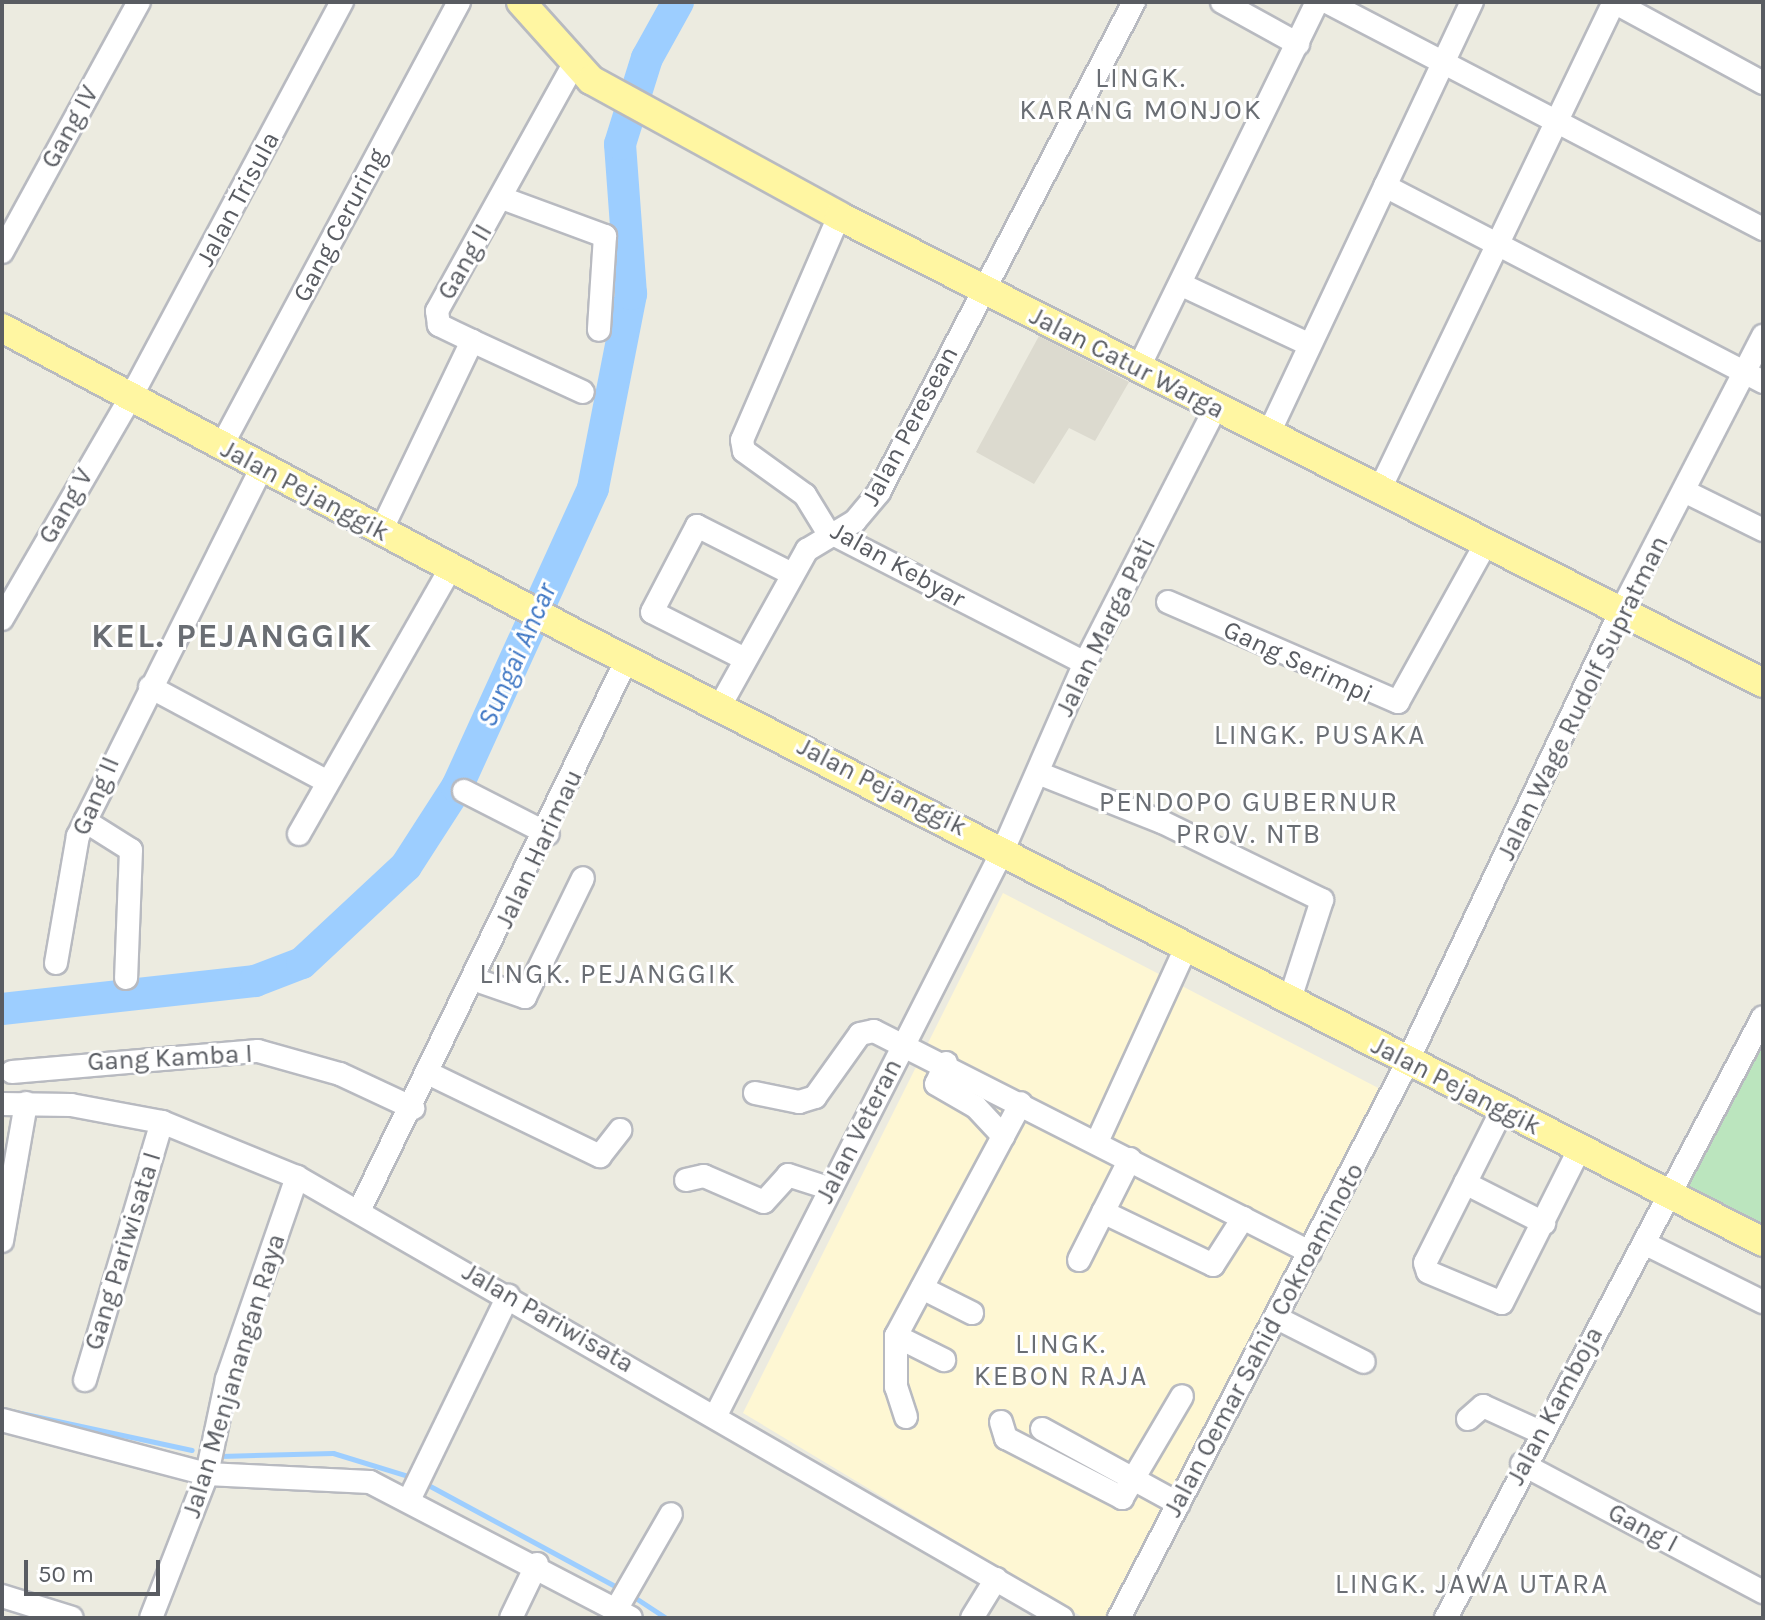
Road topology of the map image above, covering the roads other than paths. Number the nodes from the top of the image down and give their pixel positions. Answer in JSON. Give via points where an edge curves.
{"nodes":[{"id":1,"x":139,"y":2,"type":"edge"},
{"id":2,"x":342,"y":2,"type":"edge"},
{"id":3,"x":459,"y":2,"type":"edge"},
{"id":4,"x":521,"y":2,"type":"edge"},
{"id":5,"x":1134,"y":2,"type":"edge"},
{"id":6,"x":1222,"y":2,"type":"edge"},
{"id":7,"x":1317,"y":2,"type":"edge"},
{"id":8,"x":1327,"y":2,"type":"edge"},
{"id":9,"x":1472,"y":2,"type":"edge"},
{"id":10,"x":1614,"y":2,"type":"edge"},
{"id":11,"x":1298,"y":44,"type":"junction"},
{"id":12,"x":1443,"y":63,"type":"junction"},
{"id":13,"x":582,"y":73,"type":"junction"},
{"id":14,"x":1763,"y":83,"type":"edge"},
{"id":15,"x":1554,"y":123,"type":"junction"},
{"id":16,"x":1385,"y":186,"type":"junction"},
{"id":17,"x":502,"y":198,"type":"junction"},
{"id":18,"x":839,"y":216,"type":"junction"},
{"id":19,"x":1763,"y":229,"type":"edge"},
{"id":20,"x":1501,"y":243,"type":"junction"},
{"id":21,"x":2,"y":252,"type":"edge"},
{"id":22,"x":1182,"y":285,"type":"junction"},
{"id":23,"x":980,"y":288,"type":"junction"},
{"id":24,"x":2,"y":328,"type":"edge"},
{"id":25,"x":599,"y":330,"type":"dead end"},
{"id":26,"x":1763,"y":336,"type":"edge"},
{"id":27,"x":472,"y":341,"type":"junction"},
{"id":28,"x":1310,"y":345,"type":"junction"},
{"id":29,"x":1139,"y":367,"type":"junction"},
{"id":30,"x":1754,"y":378,"type":"edge"},
{"id":31,"x":583,"y":392,"type":"dead end"},
{"id":32,"x":132,"y":395,"type":"junction"},
{"id":33,"x":1215,"y":409,"type":"junction"},
{"id":34,"x":1268,"y":435,"type":"junction"},
{"id":35,"x":221,"y":447,"type":"junction"},
{"id":36,"x":261,"y":469,"type":"junction"},
{"id":37,"x":1379,"y":491,"type":"junction"},
{"id":38,"x":1686,"y":492,"type":"junction"},
{"id":39,"x":1763,"y":530,"type":"edge"},
{"id":40,"x":381,"y":531,"type":"junction"},
{"id":41,"x":827,"y":531,"type":"junction"},
{"id":42,"x":1484,"y":547,"type":"junction"},
{"id":43,"x":451,"y":568,"type":"junction"},
{"id":44,"x":792,"y":574,"type":"junction"},
{"id":45,"x":1168,"y":602,"type":"dead end"},
{"id":46,"x":1620,"y":613,"type":"junction"},
{"id":47,"x":2,"y":619,"type":"edge"},
{"id":48,"x":627,"y":659,"type":"junction"},
{"id":49,"x":745,"y":659,"type":"junction"},
{"id":50,"x":1085,"y":663,"type":"junction"},
{"id":51,"x":1763,"y":683,"type":"edge"},
{"id":52,"x":150,"y":687,"type":"junction"},
{"id":53,"x":720,"y":706,"type":"junction"},
{"id":54,"x":1038,"y":773,"type":"junction"},
{"id":55,"x":324,"y":780,"type":"junction"},
{"id":56,"x":464,"y":791,"type":"dead end"},
{"id":57,"x":85,"y":821,"type":"junction"},
{"id":58,"x":299,"y":834,"type":"dead end"},
{"id":59,"x":548,"y":834,"type":"junction"},
{"id":60,"x":1004,"y":848,"type":"junction"},
{"id":61,"x":583,"y":878,"type":"dead end"},
{"id":62,"x":1187,"y":945,"type":"junction"},
{"id":63,"x":56,"y":963,"type":"dead end"},
{"id":64,"x":126,"y":978,"type":"dead end"},
{"id":65,"x":476,"y":980,"type":"junction"},
{"id":66,"x":1290,"y":999,"type":"junction"},
{"id":67,"x":1763,"y":1017,"type":"edge"},
{"id":68,"x":904,"y":1042,"type":"junction"},
{"id":69,"x":946,"y":1063,"type":"junction"},
{"id":70,"x":1408,"y":1063,"type":"junction"},
{"id":71,"x":12,"y":1072,"type":"dead end"},
{"id":72,"x":430,"y":1074,"type":"junction"},
{"id":73,"x":755,"y":1093,"type":"dead end"},
{"id":74,"x":26,"y":1103,"type":"junction"},
{"id":75,"x":1021,"y":1103,"type":"junction"},
{"id":76,"x":2,"y":1104,"type":"edge"},
{"id":77,"x":413,"y":1108,"type":"junction"},
{"id":78,"x":1502,"y":1110,"type":"junction"},
{"id":79,"x":162,"y":1122,"type":"junction"},
{"id":80,"x":620,"y":1130,"type":"dead end"},
{"id":81,"x":1003,"y":1136,"type":"junction"},
{"id":82,"x":1097,"y":1142,"type":"junction"},
{"id":83,"x":1579,"y":1150,"type":"junction"},
{"id":84,"x":1130,"y":1159,"type":"junction"},
{"id":85,"x":297,"y":1177,"type":"junction"},
{"id":86,"x":686,"y":1180,"type":"dead end"},
{"id":87,"x":1465,"y":1183,"type":"junction"},
{"id":88,"x":831,"y":1189,"type":"junction"},
{"id":89,"x":1670,"y":1196,"type":"junction"},
{"id":90,"x":360,"y":1209,"type":"junction"},
{"id":91,"x":1103,"y":1212,"type":"junction"},
{"id":92,"x":1243,"y":1218,"type":"junction"},
{"id":93,"x":1544,"y":1223,"type":"junction"},
{"id":94,"x":2,"y":1241,"type":"edge"},
{"id":95,"x":1763,"y":1242,"type":"edge"},
{"id":96,"x":1644,"y":1243,"type":"junction"},
{"id":97,"x":1310,"y":1252,"type":"junction"},
{"id":98,"x":1079,"y":1260,"type":"dead end"},
{"id":99,"x":922,"y":1288,"type":"junction"},
{"id":100,"x":508,"y":1296,"type":"junction"},
{"id":101,"x":1763,"y":1302,"type":"edge"},
{"id":102,"x":972,"y":1313,"type":"dead end"},
{"id":103,"x":1277,"y":1318,"type":"junction"},
{"id":104,"x":896,"y":1336,"type":"junction"},
{"id":105,"x":944,"y":1360,"type":"dead end"},
{"id":106,"x":1364,"y":1362,"type":"dead end"},
{"id":107,"x":85,"y":1380,"type":"dead end"},
{"id":108,"x":1182,"y":1396,"type":"dead end"},
{"id":109,"x":716,"y":1415,"type":"junction"},
{"id":110,"x":906,"y":1417,"type":"dead end"},
{"id":111,"x":1468,"y":1419,"type":"dead end"},
{"id":112,"x":2,"y":1420,"type":"edge"},
{"id":113,"x":1001,"y":1422,"type":"dead end"},
{"id":114,"x":1042,"y":1429,"type":"dead end"},
{"id":115,"x":1540,"y":1432,"type":"junction"},
{"id":116,"x":1522,"y":1464,"type":"junction"},
{"id":117,"x":207,"y":1474,"type":"junction"},
{"id":118,"x":1136,"y":1481,"type":"junction"},
{"id":119,"x":412,"y":1495,"type":"junction"},
{"id":120,"x":1179,"y":1504,"type":"junction"},
{"id":121,"x":671,"y":1514,"type":"dead end"},
{"id":122,"x":537,"y":1564,"type":"junction"},
{"id":123,"x":996,"y":1579,"type":"junction"},
{"id":124,"x":1763,"y":1592,"type":"edge"},
{"id":125,"x":2,"y":1596,"type":"edge"},
{"id":126,"x":626,"y":1603,"type":"edge"},
{"id":127,"x":72,"y":1618,"type":"edge"},
{"id":128,"x":151,"y":1618,"type":"edge"},
{"id":129,"x":511,"y":1618,"type":"edge"},
{"id":130,"x":972,"y":1618,"type":"edge"},
{"id":131,"x":1062,"y":1618,"type":"edge"},
{"id":132,"x":1119,"y":1618,"type":"edge"},
{"id":133,"x":1446,"y":1618,"type":"edge"}],
"edges":[{"from":1,"to":21,"type":"street","name":"Gang IV"},
{"from":2,"to":32,"type":"street","name":"Jalan Trisula"},
{"from":3,"to":35,"type":"street","name":"Gang Ceruring"},
{"from":4,"to":13,"type":"main road","name":"Jalan Catur Warga"},
{"from":5,"to":23,"type":"street","name":"Jalan Peresean"},
{"from":6,"to":11,"type":"street"},
{"from":7,"to":11,"type":"street"},
{"from":8,"to":12,"type":"street"},
{"from":9,"to":12,"type":"street"},
{"from":10,"to":14,"type":"street"},
{"from":10,"to":15,"type":"street"},
{"from":11,"to":22,"type":"street"},
{"from":12,"to":15,"type":"street"},
{"from":12,"to":16,"type":"street"},
{"from":13,"to":17,"type":"street","name":"Gang II"},
{"from":13,"to":18,"type":"main road","name":"Jalan Catur Warga"},
{"from":15,"to":19,"type":"street"},
{"from":15,"to":20,"type":"street"},
{"from":16,"to":20,"type":"street"},
{"from":16,"to":28,"type":"street"},
{"from":17,"to":25,"type":"street","via":[[605,236]]},
{"from":17,"to":27,"type":"street","name":"Gang II","via":[[437,311],[439,325]]},
{"from":18,"to":23,"type":"main road","name":"Jalan Catur Warga"},
{"from":18,"to":41,"type":"street","name":"Jalan Kebyar","via":[[742,440],[750,461],[805,495]]},
{"from":20,"to":30,"type":"street"},
{"from":20,"to":37,"type":"street"},
{"from":22,"to":28,"type":"street"},
{"from":22,"to":29,"type":"street"},
{"from":23,"to":29,"type":"main road","name":"Jalan Catur Warga"},
{"from":23,"to":41,"type":"street","name":"Jalan Peresean","via":[[879,492],[855,521]]},
{"from":24,"to":32,"type":"main road","name":"Jalan Pejanggik"},
{"from":26,"to":30,"type":"street","name":"Jalan Wage Rudolf Supratman"},
{"from":27,"to":31,"type":"street"},
{"from":27,"to":40,"type":"street","name":"Gang II"},
{"from":28,"to":34,"type":"street"},
{"from":29,"to":33,"type":"main road","name":"Jalan Catur Warga"},
{"from":30,"to":38,"type":"street","name":"Jalan Wage Rudolf Supratman"},
{"from":32,"to":35,"type":"main road","name":"Jalan Pejanggik"},
{"from":32,"to":47,"type":"street","name":"Gang V"},
{"from":33,"to":34,"type":"main road","name":"Jalan Catur Warga"},
{"from":33,"to":50,"type":"street","name":"Jalan Marga Pati"},
{"from":34,"to":37,"type":"main road","name":"Jalan Catur Warga"},
{"from":35,"to":36,"type":"main road","name":"Jalan Pejanggik"},
{"from":36,"to":40,"type":"main road","name":"Jalan Pejanggik"},
{"from":36,"to":52,"type":"street","name":"Gang II"},
{"from":37,"to":42,"type":"main road","name":"Jalan Catur Warga"},
{"from":38,"to":39,"type":"street"},
{"from":38,"to":46,"type":"street","name":"Jalan Wage Rudolf Supratman"},
{"from":40,"to":43,"type":"main road","name":"Jalan Pejanggik"},
{"from":41,"to":44,"type":"street","name":"Jalan Peresean"},
{"from":41,"to":50,"type":"street","name":"Jalan Kebyar"},
{"from":42,"to":45,"type":"street","name":"Gang Serimpi","via":[[1398,702]]},
{"from":42,"to":46,"type":"main road","name":"Jalan Catur Warga"},
{"from":43,"to":48,"type":"main road","name":"Jalan Pejanggik"},
{"from":43,"to":55,"type":"street"},
{"from":44,"to":49,"type":"street","name":"Jalan Peresean"},
{"from":44,"to":49,"type":"street","via":[[697,526],[652,612]]},
{"from":46,"to":51,"type":"main road","name":"Jalan Catur Warga"},
{"from":46,"to":70,"type":"street","name":"Jalan Wage Rudolf Supratman"},
{"from":48,"to":53,"type":"main road","name":"Jalan Pejanggik"},
{"from":48,"to":59,"type":"street","name":"Jalan Harimau"},
{"from":49,"to":53,"type":"street","name":"Jalan Peresean"},
{"from":50,"to":54,"type":"street","name":"Jalan Marga Pati"},
{"from":52,"to":55,"type":"street"},
{"from":52,"to":57,"type":"street","name":"Gang II"},
{"from":53,"to":60,"type":"main road","name":"Jalan Pejanggik"},
{"from":54,"to":60,"type":"street","name":"Jalan Marga Pati"},
{"from":54,"to":66,"type":"street","via":[[1322,900]]},
{"from":55,"to":58,"type":"street"},
{"from":56,"to":59,"type":"street"},
{"from":57,"to":63,"type":"street","name":"Gang II","via":[[69,868]]},
{"from":57,"to":64,"type":"street","via":[[131,850]]},
{"from":59,"to":65,"type":"street","name":"Jalan Harimau"},
{"from":60,"to":62,"type":"main road","name":"Jalan Pejanggik"},
{"from":60,"to":68,"type":"street","name":"Jalan Veteran"},
{"from":61,"to":65,"type":"street","via":[[525,997]]},
{"from":62,"to":66,"type":"main road","name":"Jalan Pejanggik"},
{"from":62,"to":82,"type":"street"},
{"from":65,"to":72,"type":"street","name":"Jalan Harimau"},
{"from":66,"to":70,"type":"main road","name":"Jalan Pejanggik"},
{"from":67,"to":89,"type":"street","name":"Jalan Kamboja"},
{"from":68,"to":69,"type":"street"},
{"from":68,"to":73,"type":"street","via":[[860,1034],[815,1097],[799,1102]]},
{"from":68,"to":88,"type":"street","name":"Jalan Veteran"},
{"from":69,"to":75,"type":"street"},
{"from":69,"to":81,"type":"street","via":[[936,1084],[976,1107]]},
{"from":70,"to":78,"type":"main road","name":"Jalan Pejanggik"},
{"from":70,"to":97,"type":"street","name":"Jalan Oemar Sahid Cokroaminoto"},
{"from":71,"to":77,"type":"street","name":"Gang Kamba I","via":[[258,1051],[340,1074]]},
{"from":72,"to":77,"type":"street","name":"Jalan Harimau"},
{"from":72,"to":80,"type":"street","via":[[600,1156]]},
{"from":74,"to":76,"type":"street","name":"Jalan Pariwisata"},
{"from":74,"to":79,"type":"street","name":"Jalan Pariwisata"},
{"from":74,"to":94,"type":"street"},
{"from":75,"to":81,"type":"street"},
{"from":75,"to":82,"type":"street"},
{"from":77,"to":90,"type":"street","name":"Jalan Harimau"},
{"from":78,"to":83,"type":"main road","name":"Jalan Pejanggik"},
{"from":78,"to":87,"type":"street"},
{"from":79,"to":85,"type":"street","name":"Jalan Pariwisata"},
{"from":79,"to":107,"type":"street","name":"Gang Pariwisata I"},
{"from":81,"to":99,"type":"street"},
{"from":82,"to":84,"type":"street"},
{"from":83,"to":89,"type":"main road","name":"Jalan Pejanggik"},
{"from":83,"to":93,"type":"street"},
{"from":84,"to":91,"type":"street"},
{"from":84,"to":92,"type":"street"},
{"from":85,"to":90,"type":"street","name":"Jalan Pariwisata"},
{"from":85,"to":117,"type":"street","name":"Jalan Menjanangan Raya","via":[[227,1379]]},
{"from":86,"to":88,"type":"street","via":[[704,1176],[764,1202],[788,1175]]},
{"from":87,"to":93,"type":"street"},
{"from":87,"to":93,"type":"street","via":[[1424,1265],[1492,1304],[1505,1301]]},
{"from":88,"to":109,"type":"street","name":"Jalan Veteran"},
{"from":89,"to":95,"type":"main road","name":"Jalan Pejanggik"},
{"from":89,"to":96,"type":"street","name":"Jalan Kamboja"},
{"from":90,"to":100,"type":"street","name":"Jalan Pariwisata"},
{"from":91,"to":92,"type":"street","via":[[1213,1265]]},
{"from":91,"to":98,"type":"street"},
{"from":92,"to":97,"type":"street"},
{"from":96,"to":101,"type":"street"},
{"from":96,"to":115,"type":"street","name":"Jalan Kamboja"},
{"from":97,"to":103,"type":"street","name":"Jalan Oemar Sahid Cokroaminoto"},
{"from":99,"to":102,"type":"street"},
{"from":99,"to":104,"type":"street"},
{"from":100,"to":109,"type":"street","name":"Jalan Pariwisata"},
{"from":100,"to":119,"type":"street"},
{"from":103,"to":106,"type":"street"},
{"from":103,"to":120,"type":"street","name":"Jalan Oemar Sahid Cokroaminoto"},
{"from":104,"to":105,"type":"street"},
{"from":104,"to":110,"type":"street","via":[[896,1387]]},
{"from":108,"to":118,"type":"street"},
{"from":109,"to":123,"type":"street","name":"Jalan Pariwisata"},
{"from":111,"to":115,"type":"street","via":[[1483,1406]]},
{"from":112,"to":117,"type":"street"},
{"from":113,"to":118,"type":"street","via":[[1006,1438],[1114,1496],[1128,1495]]},
{"from":114,"to":118,"type":"street"},
{"from":115,"to":116,"type":"street","name":"Jalan Kamboja"},
{"from":116,"to":124,"type":"street","name":"Gang I"},
{"from":116,"to":133,"type":"street","name":"Jalan Kamboja"},
{"from":117,"to":119,"type":"street","via":[[257,1481],[339,1476]]},
{"from":117,"to":128,"type":"street","name":"Jalan Menjanangan Raya"},
{"from":118,"to":120,"type":"street"},
{"from":119,"to":122,"type":"street"},
{"from":120,"to":132,"type":"street","name":"Jalan Oemar Sahid Cokroaminoto"},
{"from":121,"to":126,"type":"street"},
{"from":122,"to":126,"type":"street"},
{"from":122,"to":129,"type":"street"},
{"from":123,"to":130,"type":"street"},
{"from":123,"to":131,"type":"street","name":"Jalan Pariwisata"},
{"from":125,"to":127,"type":"street"}]}
